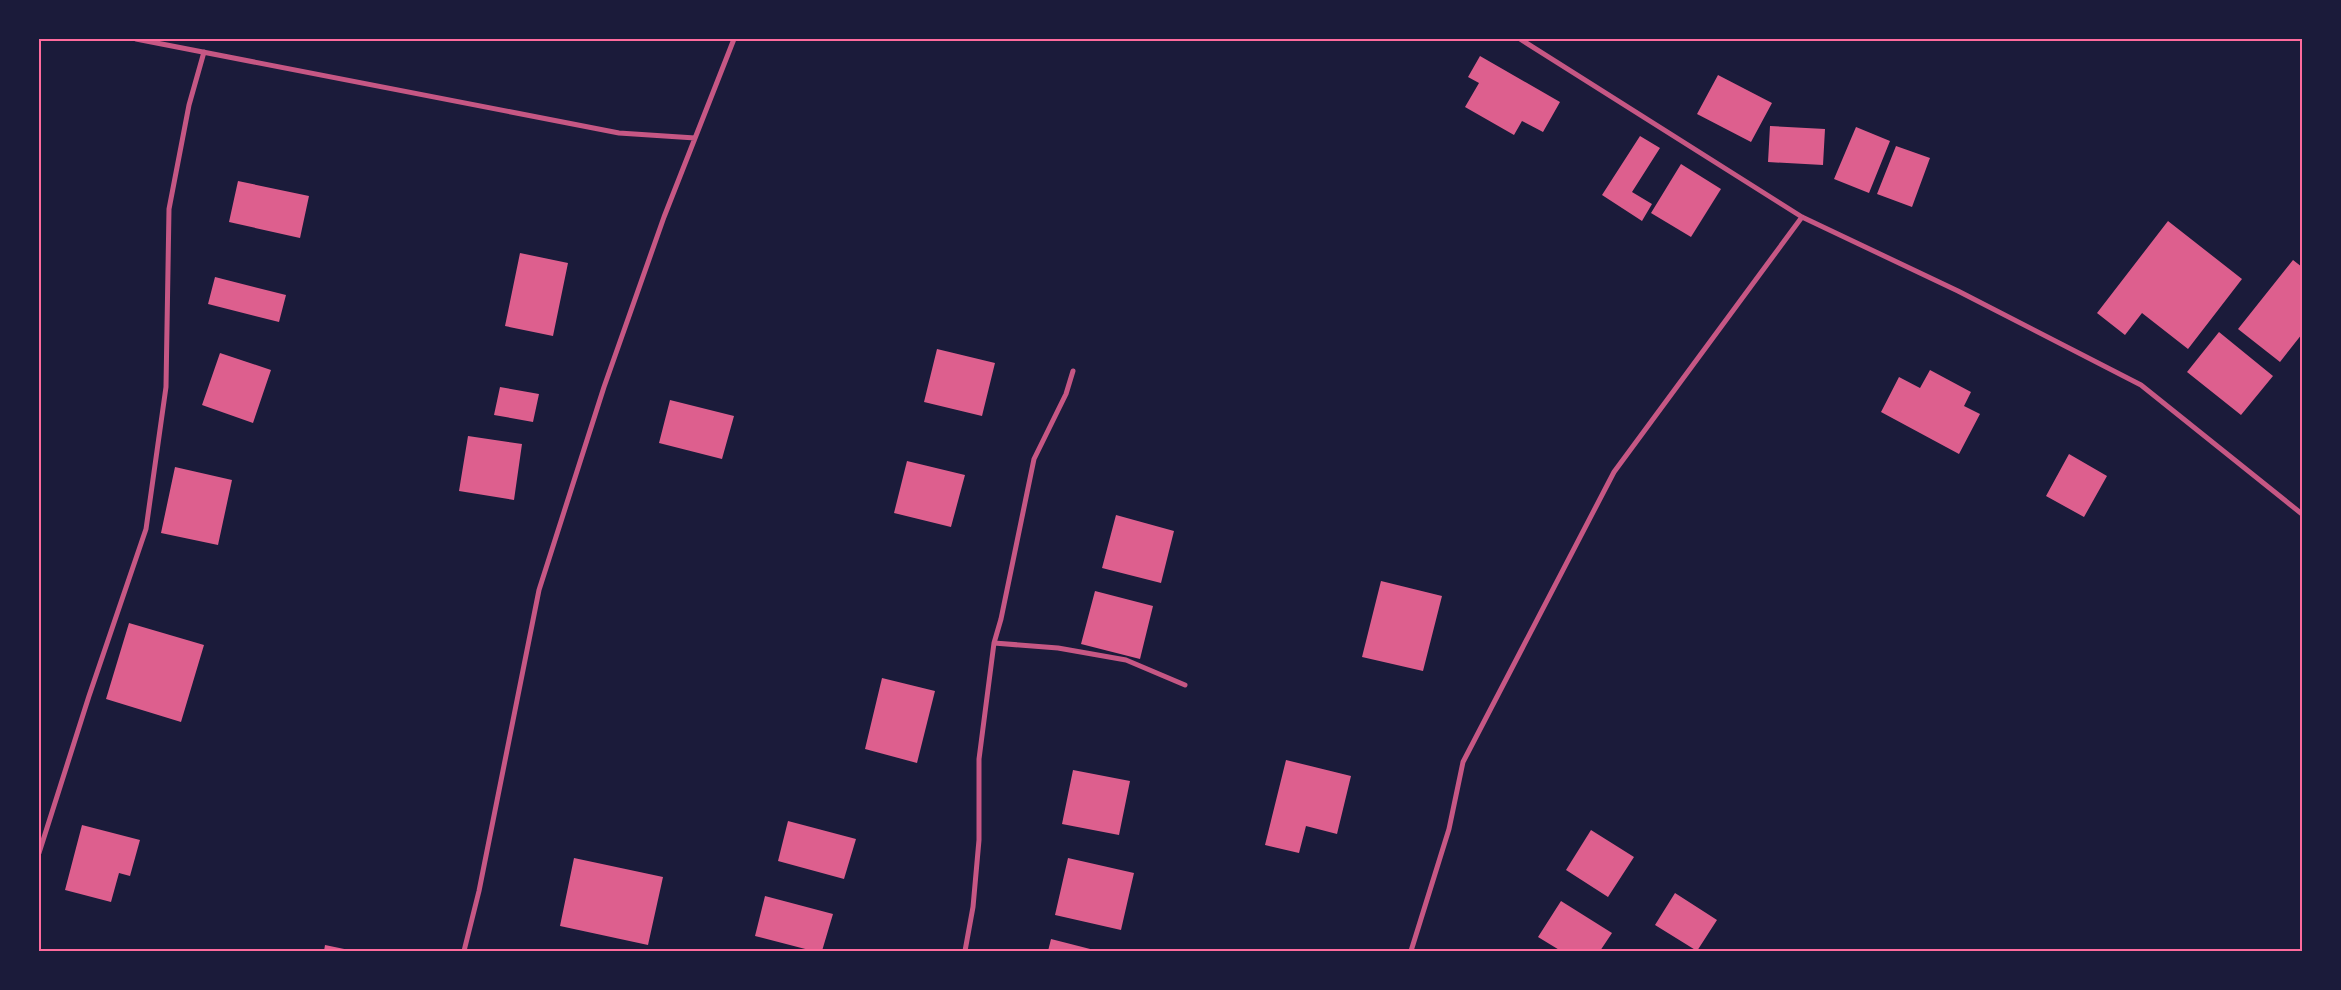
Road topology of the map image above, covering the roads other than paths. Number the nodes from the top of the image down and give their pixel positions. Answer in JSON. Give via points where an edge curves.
{"nodes":[{"id":1,"x":136,"y":39,"type":"edge"},
{"id":2,"x":734,"y":39,"type":"edge"},
{"id":3,"x":1520,"y":39,"type":"edge"},
{"id":4,"x":204,"y":52,"type":"junction"},
{"id":5,"x":696,"y":138,"type":"junction"},
{"id":6,"x":1802,"y":217,"type":"junction"},
{"id":7,"x":1073,"y":371,"type":"dead end"},
{"id":8,"x":2302,"y":514,"type":"edge"},
{"id":9,"x":994,"y":642,"type":"junction"},
{"id":10,"x":1185,"y":685,"type":"dead end"},
{"id":11,"x":39,"y":854,"type":"edge"},
{"id":12,"x":464,"y":951,"type":"edge"},
{"id":13,"x":965,"y":951,"type":"edge"},
{"id":14,"x":1411,"y":951,"type":"edge"}],
"edges":[{"from":1,"to":4,"type":"street"},
{"from":2,"to":5,"type":"street"},
{"from":3,"to":6,"type":"street"},
{"from":4,"to":5,"type":"street","via":[[619,133]]},
{"from":4,"to":11,"type":"street","via":[[189,105],[169,208],[166,386],[146,529]]},
{"from":5,"to":12,"type":"street","via":[[604,387],[539,590]]},
{"from":6,"to":8,"type":"street","via":[[1958,291],[2141,386]]},
{"from":6,"to":14,"type":"street","via":[[1614,472],[1463,762],[1448,829]]},
{"from":7,"to":9,"type":"street","via":[[1066,394],[1034,459]]},
{"from":9,"to":10,"type":"street","via":[[1058,648],[1126,660]]},
{"from":9,"to":13,"type":"street","via":[[979,758],[978,840],[973,907]]}]}
